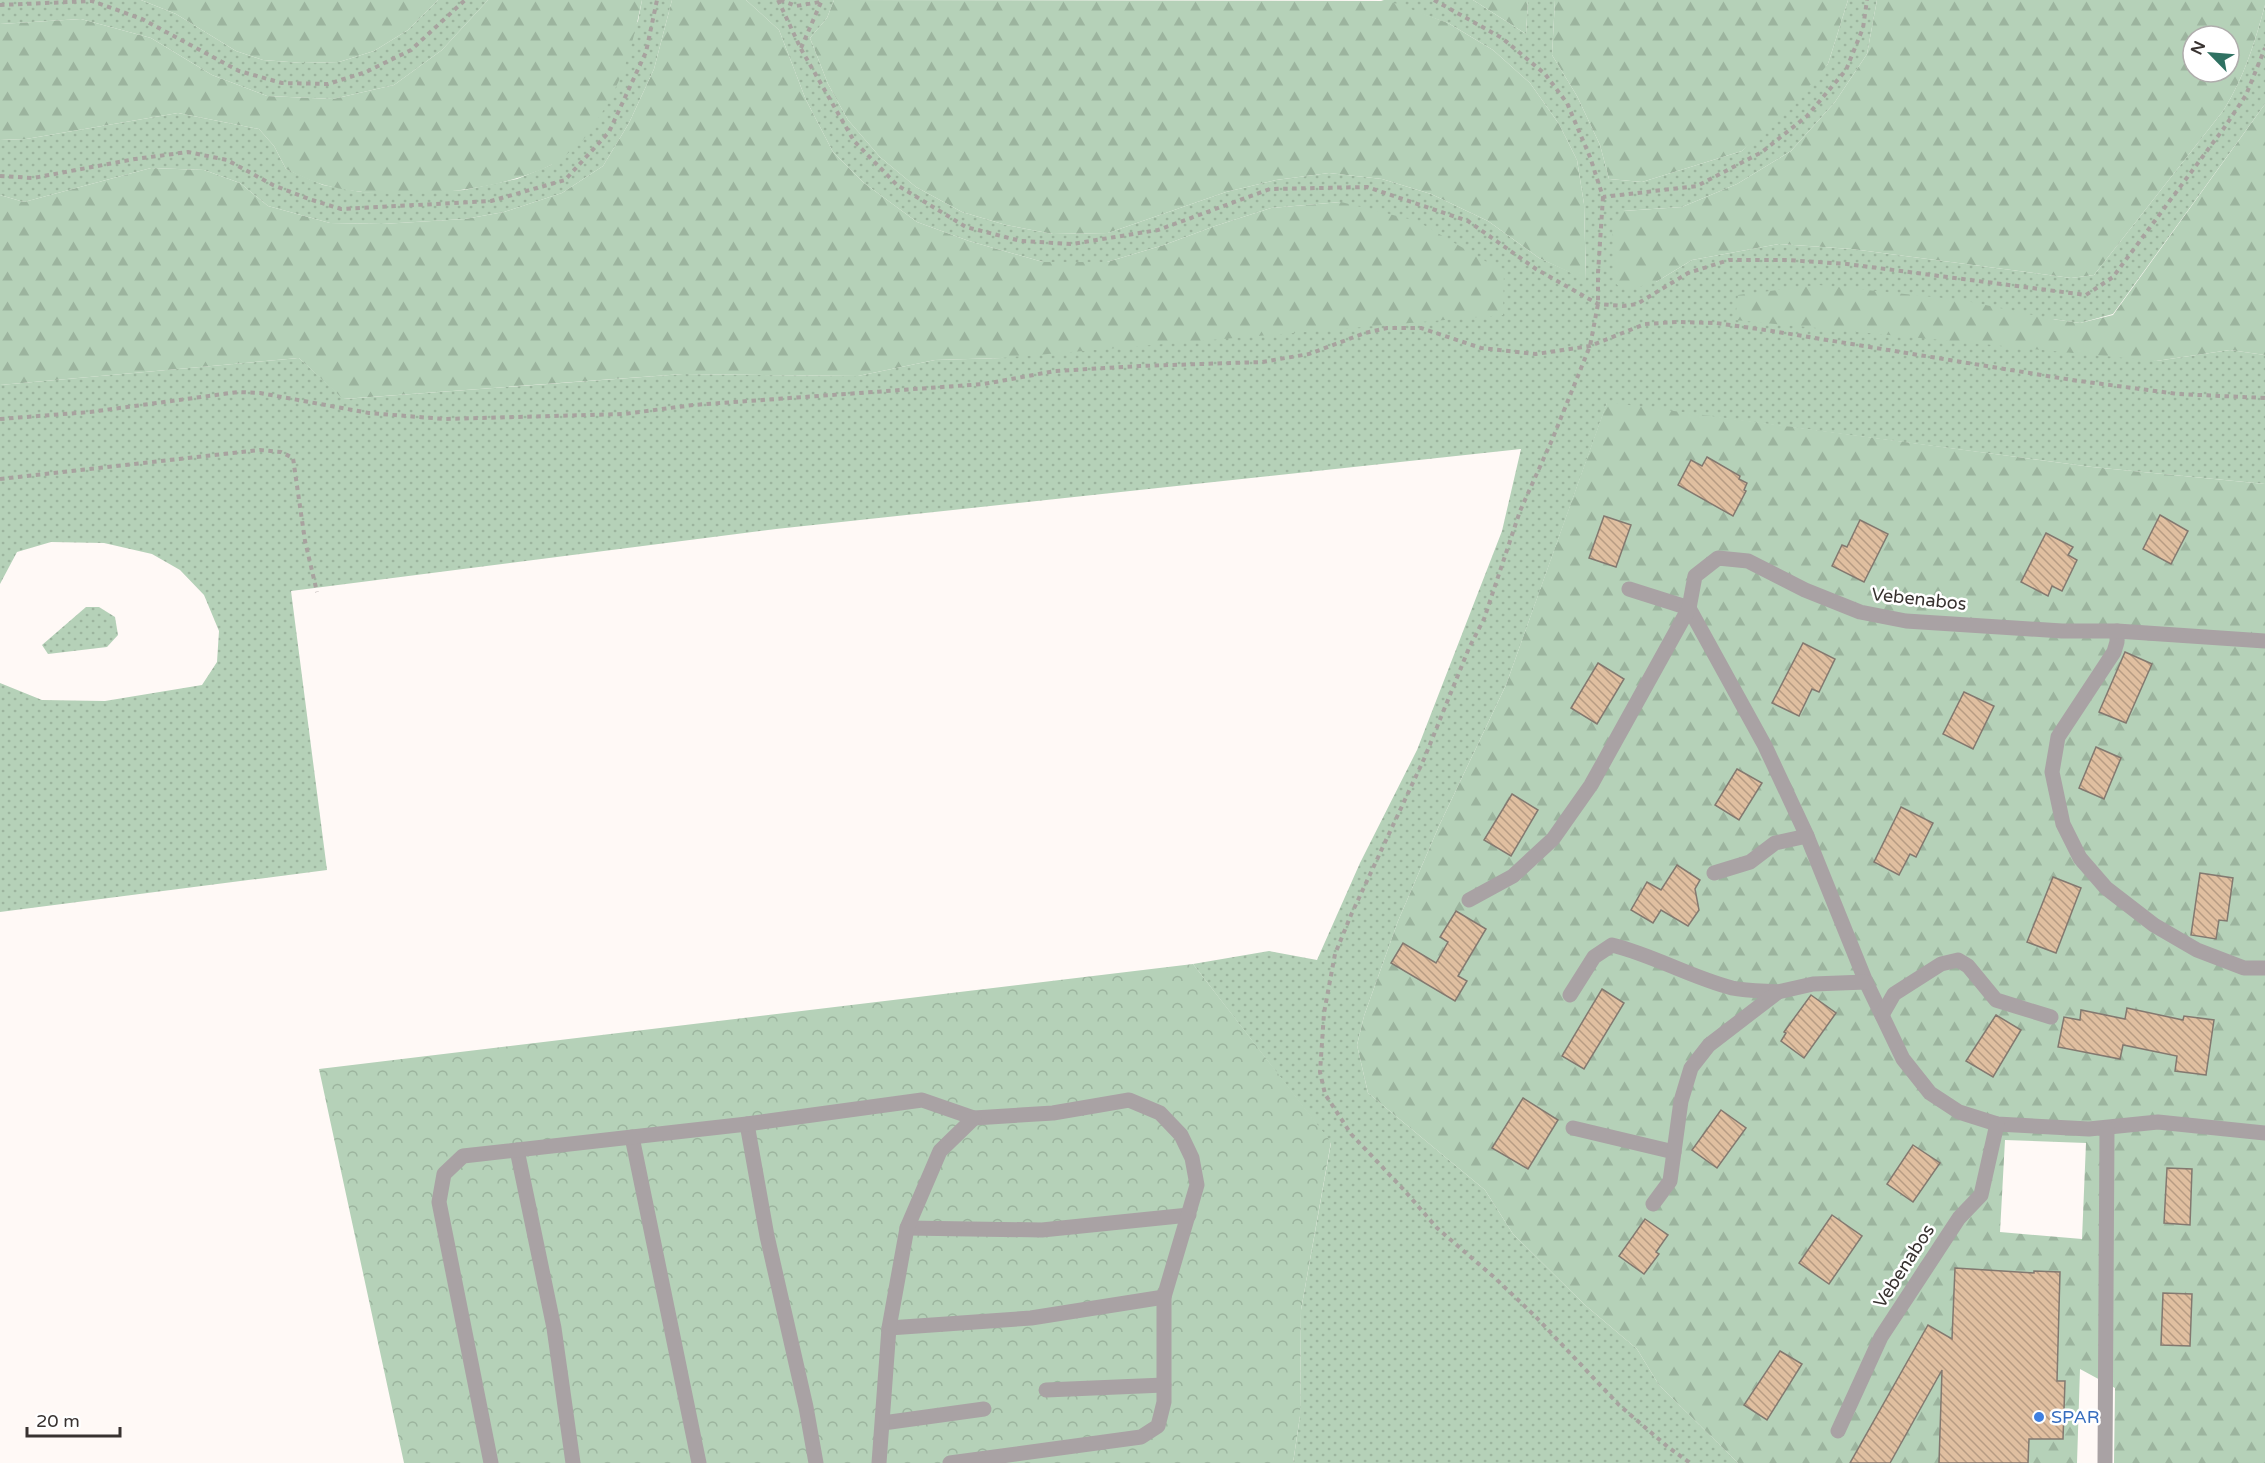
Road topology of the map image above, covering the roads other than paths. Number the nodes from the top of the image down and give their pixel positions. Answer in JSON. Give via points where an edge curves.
{"nodes":[{"id":1,"x":1629,"y":589,"type":"dead end"},
{"id":2,"x":1689,"y":608,"type":"junction"},
{"id":3,"x":2117,"y":631,"type":"junction"},
{"id":4,"x":2265,"y":641,"type":"edge"},
{"id":5,"x":1807,"y":836,"type":"junction"},
{"id":6,"x":1713,"y":873,"type":"dead end"},
{"id":7,"x":1469,"y":900,"type":"dead end"},
{"id":8,"x":2265,"y":968,"type":"edge"},
{"id":9,"x":1866,"y":982,"type":"junction"},
{"id":10,"x":1778,"y":992,"type":"junction"},
{"id":11,"x":1570,"y":995,"type":"dead end"},
{"id":12,"x":1882,"y":1014,"type":"junction"},
{"id":13,"x":2051,"y":1017,"type":"dead end"},
{"id":14,"x":974,"y":1118,"type":"junction"},
{"id":15,"x":747,"y":1124,"type":"junction"},
{"id":16,"x":1997,"y":1124,"type":"junction"},
{"id":17,"x":1573,"y":1128,"type":"dead end"},
{"id":18,"x":2107,"y":1128,"type":"junction"},
{"id":19,"x":2265,"y":1133,"type":"edge"},
{"id":20,"x":632,"y":1137,"type":"junction"},
{"id":21,"x":517,"y":1150,"type":"junction"},
{"id":22,"x":1674,"y":1152,"type":"junction"},
{"id":23,"x":1653,"y":1204,"type":"dead end"},
{"id":24,"x":1189,"y":1215,"type":"junction"},
{"id":25,"x":907,"y":1228,"type":"junction"},
{"id":26,"x":1164,"y":1297,"type":"junction"},
{"id":27,"x":889,"y":1328,"type":"junction"},
{"id":28,"x":1164,"y":1385,"type":"junction"},
{"id":29,"x":1046,"y":1390,"type":"dead end"},
{"id":30,"x":984,"y":1409,"type":"dead end"},
{"id":31,"x":883,"y":1423,"type":"junction"},
{"id":32,"x":1839,"y":1431,"type":"dead end"},
{"id":33,"x":491,"y":1463,"type":"edge"},
{"id":34,"x":573,"y":1463,"type":"edge"},
{"id":35,"x":699,"y":1463,"type":"edge"},
{"id":36,"x":816,"y":1463,"type":"edge"},
{"id":37,"x":879,"y":1463,"type":"edge"},
{"id":38,"x":950,"y":1463,"type":"edge"},
{"id":39,"x":2105,"y":1463,"type":"edge"}],
"edges":[{"from":1,"to":2,"type":"street"},
{"from":2,"to":3,"type":"street","name":"Vebenabos","via":[[1695,576],[1718,558],[1748,561],[1860,612],[1906,621]]},
{"from":2,"to":5,"type":"street","via":[[1765,746]]},
{"from":2,"to":7,"type":"street","name":"Vebenabos","via":[[1591,785],[1553,839],[1513,876]]},
{"from":3,"to":4,"type":"street","name":"Vebenabos"},
{"from":3,"to":8,"type":"street","via":[[2114,652],[2058,737],[2052,772],[2063,824],[2080,858],[2106,888],[2154,925],[2197,950],[2244,968]]},
{"from":5,"to":6,"type":"street","via":[[1775,843],[1750,862]]},
{"from":5,"to":9,"type":"street"},
{"from":9,"to":10,"type":"street","via":[[1813,984]]},
{"from":9,"to":12,"type":"street"},
{"from":10,"to":11,"type":"street","via":[[1734,988],[1612,945],[1594,957]]},
{"from":10,"to":22,"type":"street","via":[[1709,1046],[1691,1068],[1681,1101]]},
{"from":12,"to":13,"type":"street","via":[[1894,994],[1941,964],[1958,960],[1968,966],[1996,1000]]},
{"from":12,"to":16,"type":"street","via":[[1903,1059],[1930,1093],[1959,1112]]},
{"from":14,"to":15,"type":"street","via":[[922,1100]]},
{"from":14,"to":24,"type":"street","via":[[1053,1113],[1129,1101],[1160,1113],[1181,1135],[1192,1158],[1197,1185]]},
{"from":14,"to":25,"type":"street","via":[[940,1151]]},
{"from":15,"to":20,"type":"street"},
{"from":15,"to":36,"type":"street"},
{"from":16,"to":18,"type":"street"},
{"from":16,"to":32,"type":"street","name":"Vebenabos","via":[[1981,1194],[1959,1218],[1881,1337]]},
{"from":17,"to":22,"type":"street"},
{"from":18,"to":19,"type":"street","via":[[2158,1122]]},
{"from":18,"to":39,"type":"street"},
{"from":20,"to":21,"type":"street"},
{"from":20,"to":35,"type":"street"},
{"from":21,"to":33,"type":"street","via":[[463,1156],[444,1174],[439,1202]]},
{"from":21,"to":34,"type":"street","via":[[554,1328]]},
{"from":22,"to":23,"type":"street","via":[[1670,1181]]},
{"from":24,"to":25,"type":"street","via":[[1042,1230]]},
{"from":24,"to":26,"type":"street"},
{"from":25,"to":27,"type":"street"},
{"from":26,"to":27,"type":"street","via":[[1031,1318]]},
{"from":26,"to":28,"type":"street"},
{"from":27,"to":31,"type":"street"},
{"from":28,"to":29,"type":"street"},
{"from":28,"to":38,"type":"street","via":[[1158,1426],[1141,1437]]},
{"from":30,"to":31,"type":"street"},
{"from":31,"to":37,"type":"street"}]}
